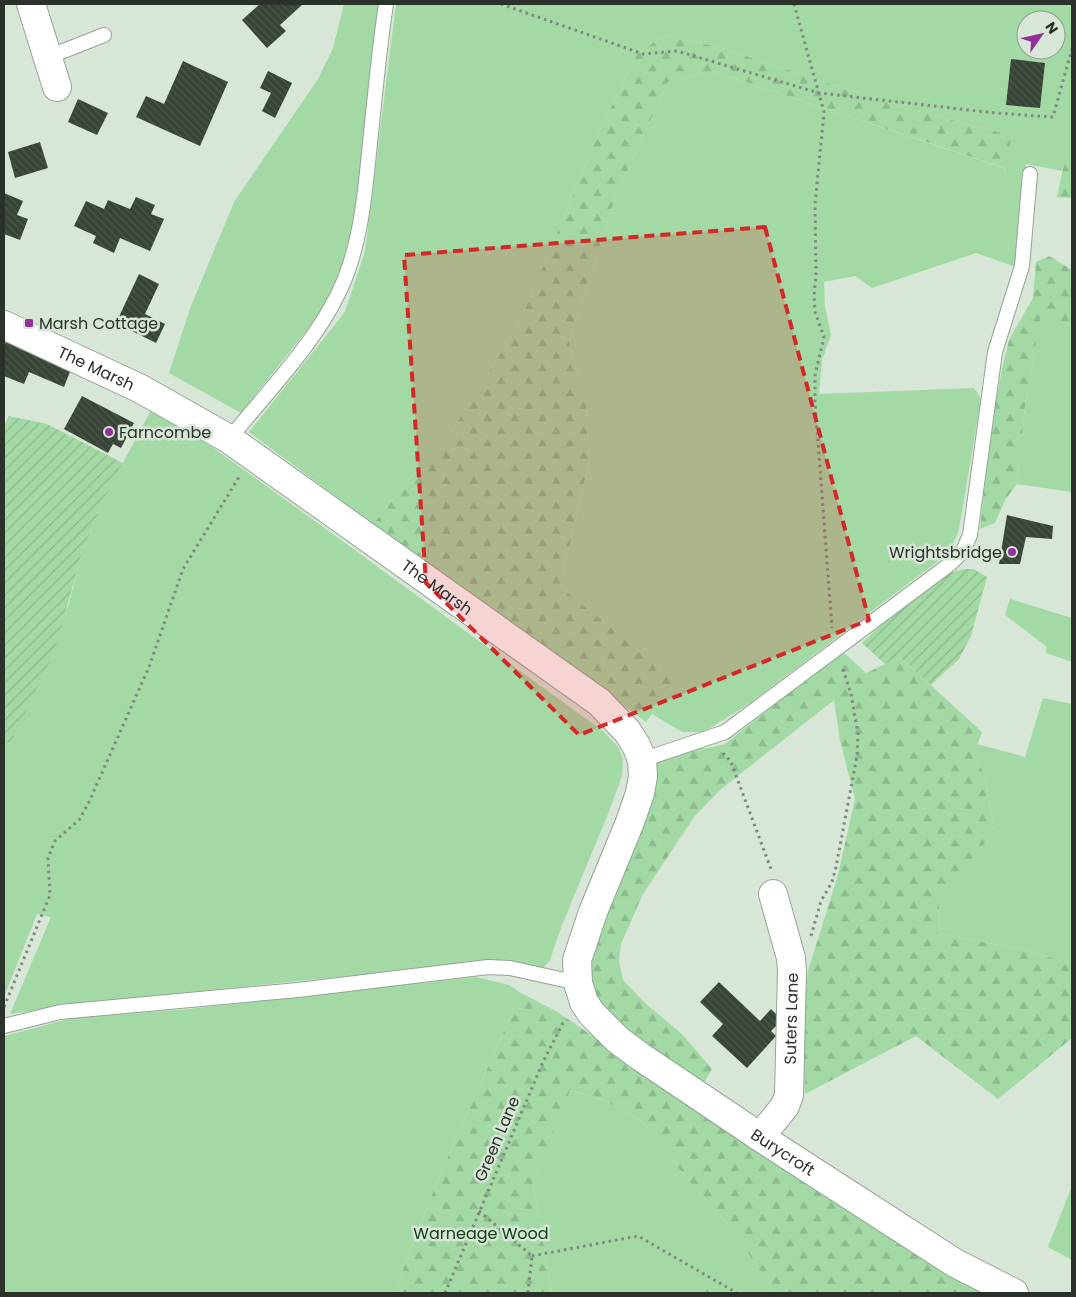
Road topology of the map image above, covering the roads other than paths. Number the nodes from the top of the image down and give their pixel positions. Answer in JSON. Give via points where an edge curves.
{"nodes":[{"id":1,"x":31,"y":4,"type":"edge"},
{"id":2,"x":386,"y":4,"type":"edge"},
{"id":3,"x":104,"y":35,"type":"dead end"},
{"id":4,"x":48,"y":57,"type":"junction"},
{"id":5,"x":57,"y":87,"type":"dead end"},
{"id":6,"x":1030,"y":174,"type":"dead end"},
{"id":7,"x":4,"y":325,"type":"edge"},
{"id":8,"x":229,"y":439,"type":"junction"},
{"id":9,"x":642,"y":760,"type":"junction"},
{"id":10,"x":773,"y":894,"type":"road end"},
{"id":11,"x":581,"y":992,"type":"junction"},
{"id":12,"x":4,"y":1026,"type":"edge"},
{"id":13,"x":760,"y":1137,"type":"junction"},
{"id":14,"x":1014,"y":1293,"type":"edge"}],
"edges":[{"from":1,"to":4,"type":"street"},
{"from":2,"to":8,"type":"lane","via":[[366,185],[346,275],[317,329]]},
{"from":3,"to":4,"type":"lane"},
{"from":4,"to":5,"type":"street"},
{"from":6,"to":9,"type":"lane","via":[[1022,266],[995,352],[970,535],[963,551],[736,724],[711,738]]},
{"from":7,"to":8,"type":"street","name":"The Marsh","via":[[141,389]]},
{"from":8,"to":9,"type":"street","name":"The Marsh","via":[[599,702],[627,731]]},
{"from":9,"to":11,"type":"street","via":[[640,793],[581,944],[577,960]]},
{"from":10,"to":13,"type":"street","name":"Suters Lane","via":[[791,961],[789,1095],[785,1106]]},
{"from":11,"to":12,"type":"lane","via":[[510,968],[488,967],[298,990],[60,1012]]},
{"from":11,"to":13,"type":"street","name":"Burycroft","via":[[600,1024],[618,1040]]},
{"from":13,"to":14,"type":"street","name":"Burycroft","via":[[955,1263]]}]}
